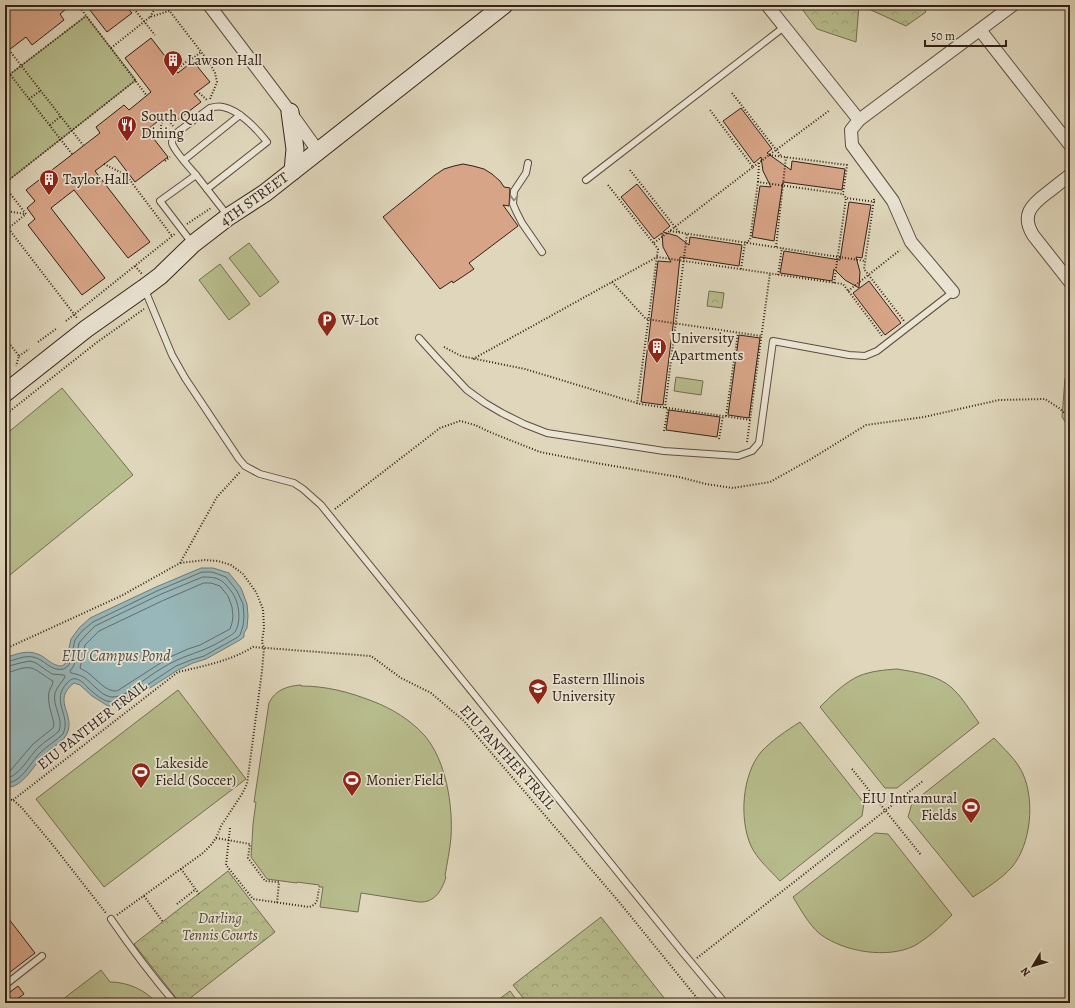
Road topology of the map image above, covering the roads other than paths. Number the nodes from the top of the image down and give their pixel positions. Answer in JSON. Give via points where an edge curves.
{"nodes":[{"id":1,"x":209,"y":5,"type":"edge"},
{"id":2,"x":504,"y":5,"type":"edge"},
{"id":3,"x":767,"y":5,"type":"edge"},
{"id":4,"x":1013,"y":5,"type":"edge"},
{"id":5,"x":784,"y":28,"type":"junction"},
{"id":6,"x":980,"y":30,"type":"junction"},
{"id":7,"x":290,"y":112,"type":"junction"},
{"id":8,"x":240,"y":115,"type":"junction"},
{"id":9,"x":859,"y":120,"type":"junction"},
{"id":10,"x":1070,"y":145,"type":"edge"},
{"id":11,"x":318,"y":151,"type":"junction"},
{"id":12,"x":184,"y":160,"type":"junction"},
{"id":13,"x":528,"y":163,"type":"dead end"},
{"id":14,"x":293,"y":171,"type":"junction"},
{"id":15,"x":196,"y":175,"type":"junction"},
{"id":16,"x":1070,"y":175,"type":"edge"},
{"id":17,"x":586,"y":180,"type":"dead end"},
{"id":18,"x":207,"y":189,"type":"junction"},
{"id":19,"x":228,"y":217,"type":"junction"},
{"id":20,"x":193,"y":244,"type":"junction"},
{"id":21,"x":542,"y":252,"type":"dead end"},
{"id":22,"x":143,"y":281,"type":"junction"},
{"id":23,"x":1070,"y":282,"type":"edge"},
{"id":24,"x":953,"y":292,"type":"joint"},
{"id":25,"x":419,"y":338,"type":"dead end"},
{"id":26,"x":5,"y":393,"type":"edge"},
{"id":27,"x":111,"y":919,"type":"road end"},
{"id":28,"x":42,"y":956,"type":"dead end"},
{"id":29,"x":5,"y":985,"type":"edge"},
{"id":30,"x":175,"y":1003,"type":"edge"},
{"id":31,"x":725,"y":1003,"type":"edge"}],
"edges":[{"from":1,"to":7,"type":"street"},
{"from":2,"to":11,"type":"street","name":"4TH STREET"},
{"from":3,"to":5,"type":"street"},
{"from":4,"to":6,"type":"street"},
{"from":5,"to":9,"type":"street"},
{"from":5,"to":17,"type":"lane"},
{"from":6,"to":9,"type":"street"},
{"from":6,"to":10,"type":"street"},
{"from":7,"to":11,"type":"street"},
{"from":7,"to":14,"type":"street","via":[[295,149]]},
{"from":8,"to":12,"type":"lane"},
{"from":8,"to":12,"type":"lane","via":[[223,107],[210,108],[175,134],[172,143]]},
{"from":8,"to":18,"type":"lane","via":[[268,142]]},
{"from":9,"to":24,"type":"street","via":[[851,130],[852,146],[893,201],[911,242]]},
{"from":11,"to":14,"type":"street","name":"4TH STREET"},
{"from":12,"to":15,"type":"lane"},
{"from":13,"to":21,"type":"lane","one_way":true,"via":[[526,173],[514,191],[513,204],[522,223]]},
{"from":14,"to":19,"type":"street","name":"4TH STREET"},
{"from":15,"to":18,"type":"lane"},
{"from":15,"to":20,"type":"lane","via":[[160,201]]},
{"from":16,"to":23,"type":"street","via":[[1032,205],[1027,220],[1033,235]]},
{"from":18,"to":19,"type":"lane"},
{"from":19,"to":20,"type":"street","name":"4TH STREET"},
{"from":20,"to":22,"type":"street","name":"4TH STREET","via":[[160,276]]},
{"from":22,"to":26,"type":"street","name":"4TH STREET"},
{"from":22,"to":31,"type":"lane","via":[[172,355],[239,459],[245,466],[260,474],[294,483],[321,505]]},
{"from":24,"to":25,"type":"lane","via":[[877,351],[865,356],[773,341],[759,443],[752,451],[738,456],[664,451],[548,433],[524,424],[467,390]]},
{"from":27,"to":30,"type":"lane"},
{"from":28,"to":29,"type":"lane"}]}
